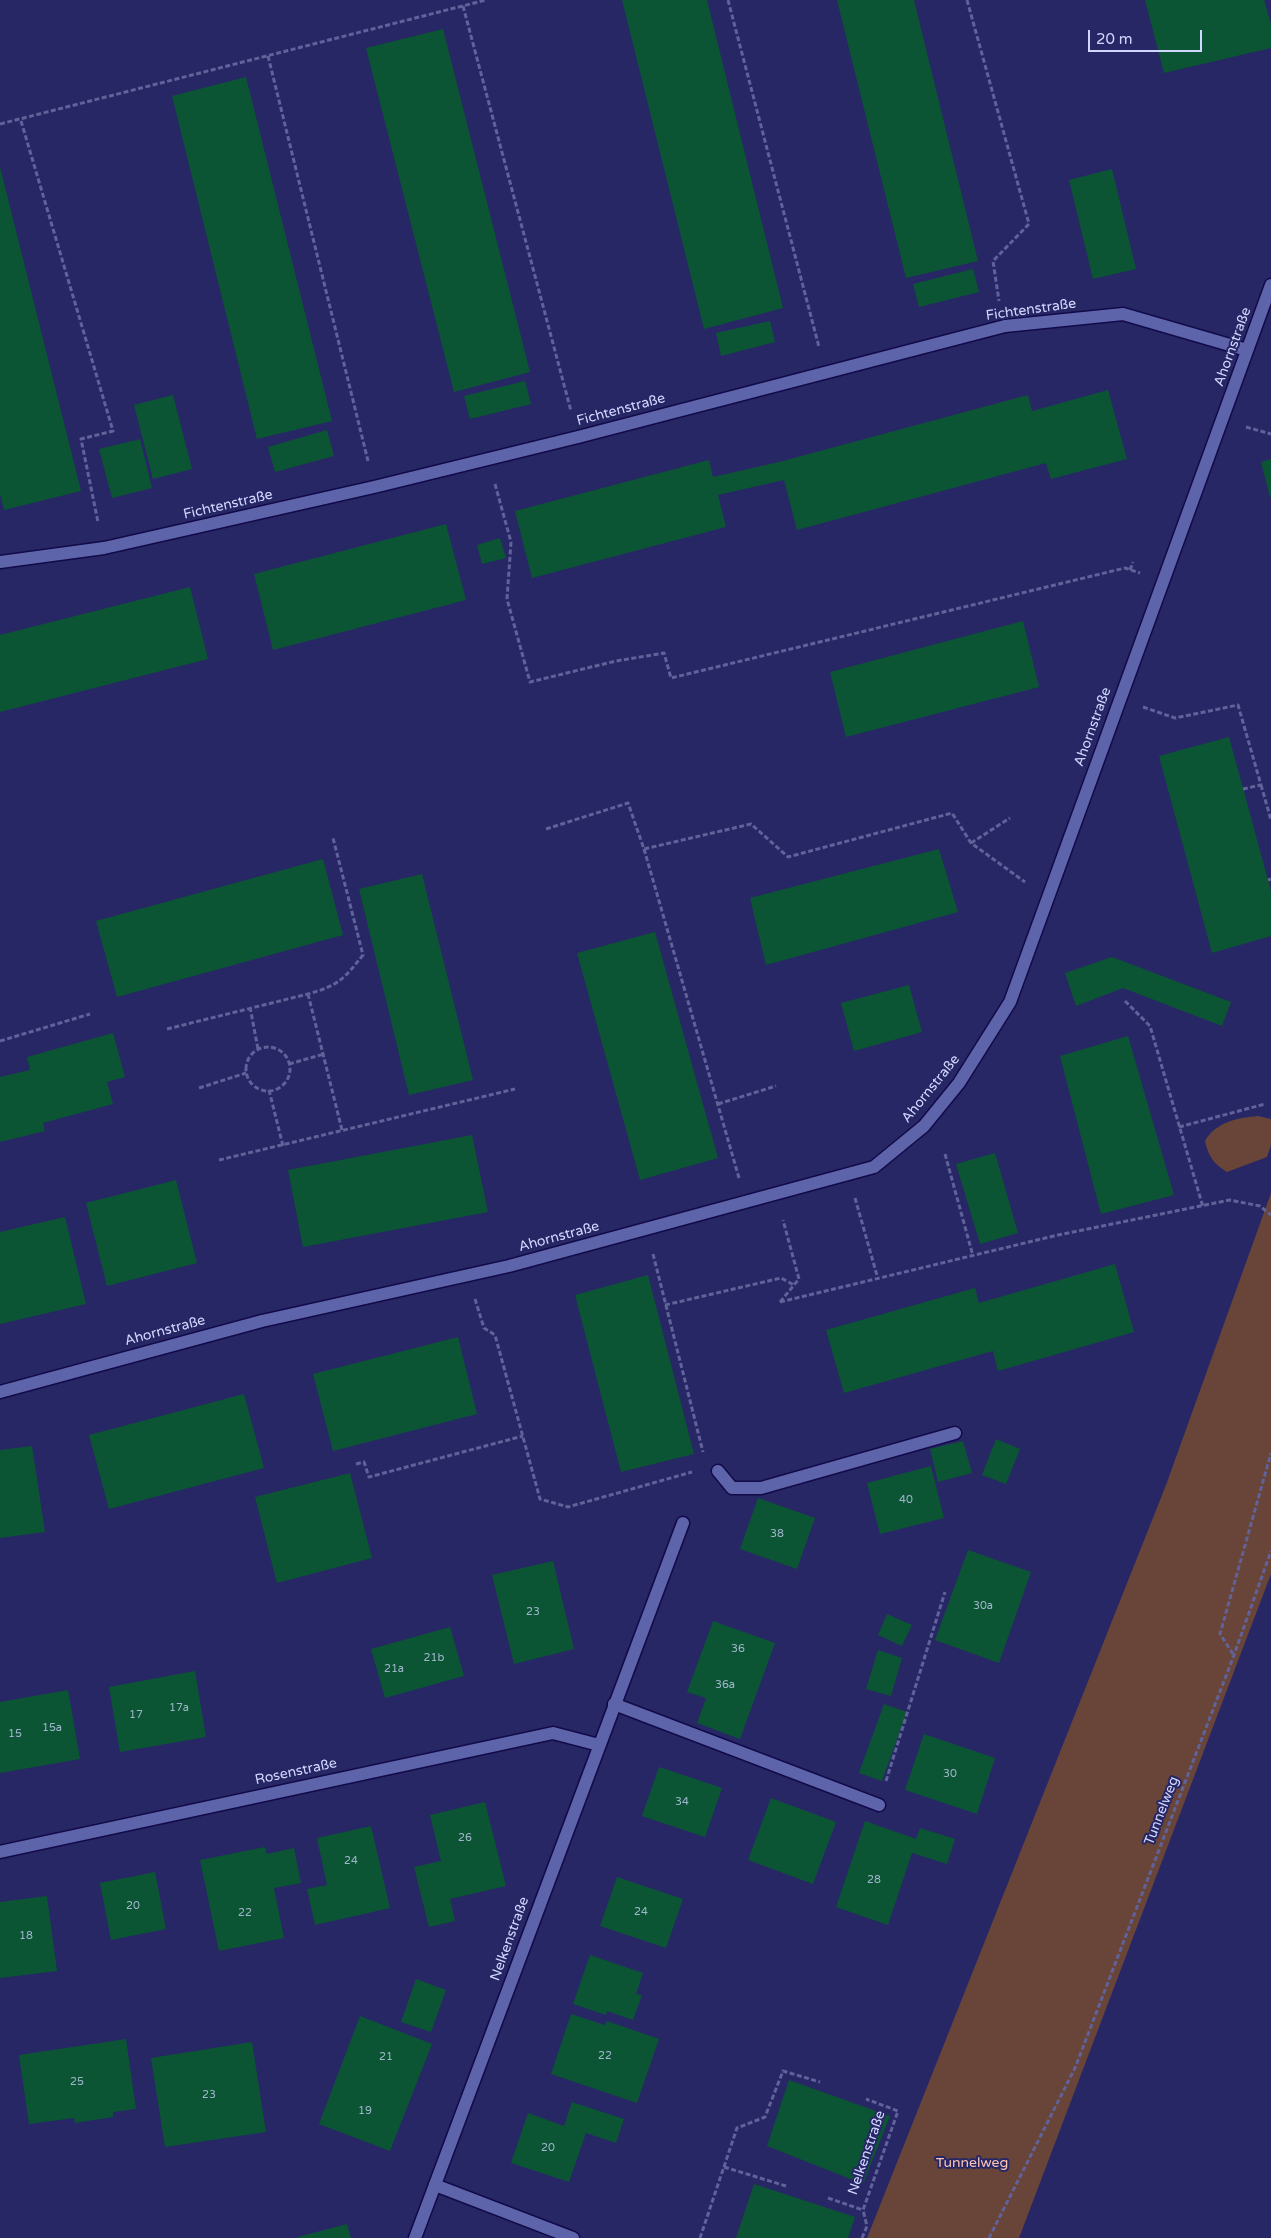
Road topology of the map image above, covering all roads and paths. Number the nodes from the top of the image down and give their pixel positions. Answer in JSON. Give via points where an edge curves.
{"nodes":[{"id":1,"x":486,"y":0,"type":"edge"},
{"id":2,"x":728,"y":0,"type":"edge"},
{"id":3,"x":967,"y":0,"type":"edge"},
{"id":4,"x":463,"y":6,"type":"junction"},
{"id":5,"x":268,"y":56,"type":"junction"},
{"id":6,"x":21,"y":121,"type":"junction"},
{"id":7,"x":0,"y":124,"type":"edge"},
{"id":8,"x":1271,"y":286,"type":"edge"},
{"id":9,"x":1005,"y":326,"type":"junction"},
{"id":10,"x":1247,"y":350,"type":"junction"},
{"id":11,"x":826,"y":372,"type":"junction"},
{"id":12,"x":578,"y":437,"type":"junction"},
{"id":13,"x":489,"y":459,"type":"junction"},
{"id":14,"x":374,"y":487,"type":"junction"},
{"id":15,"x":104,"y":548,"type":"junction"},
{"id":16,"x":0,"y":562,"type":"edge"},
{"id":17,"x":1133,"y":562,"type":"dead end"},
{"id":18,"x":1130,"y":570,"type":"junction"},
{"id":19,"x":1163,"y":580,"type":"junction"},
{"id":20,"x":1119,"y":698,"type":"junction"},
{"id":21,"x":1261,"y":784,"type":"junction"},
{"id":22,"x":1243,"y":789,"type":"dead end"},
{"id":23,"x":1010,"y":818,"type":"dead end"},
{"id":24,"x":1271,"y":820,"type":"edge"},
{"id":25,"x":546,"y":829,"type":"dead end"},
{"id":26,"x":333,"y":838,"type":"dead end"},
{"id":27,"x":971,"y":843,"type":"junction"},
{"id":28,"x":644,"y":849,"type":"junction"},
{"id":29,"x":1048,"y":895,"type":"junction"},
{"id":30,"x":308,"y":994,"type":"junction"},
{"id":31,"x":1125,"y":1001,"type":"dead end"},
{"id":32,"x":250,"y":1007,"type":"junction"},
{"id":33,"x":90,"y":1014,"type":"dead end"},
{"id":34,"x":167,"y":1029,"type":"dead end"},
{"id":35,"x":0,"y":1041,"type":"edge"},
{"id":36,"x":258,"y":1049,"type":"junction"},
{"id":37,"x":324,"y":1054,"type":"junction"},
{"id":38,"x":289,"y":1064,"type":"junction"},
{"id":39,"x":246,"y":1073,"type":"junction"},
{"id":40,"x":776,"y":1086,"type":"dead end"},
{"id":41,"x":199,"y":1088,"type":"dead end"},
{"id":42,"x":515,"y":1089,"type":"dead end"},
{"id":43,"x":269,"y":1090,"type":"junction"},
{"id":44,"x":718,"y":1104,"type":"junction"},
{"id":45,"x":1265,"y":1104,"type":"dead end"},
{"id":46,"x":1179,"y":1127,"type":"junction"},
{"id":47,"x":342,"y":1130,"type":"junction"},
{"id":48,"x":283,"y":1146,"type":"junction"},
{"id":49,"x":945,"y":1154,"type":"dead end"},
{"id":50,"x":219,"y":1160,"type":"dead end"},
{"id":51,"x":776,"y":1192,"type":"junction"},
{"id":52,"x":855,"y":1197,"type":"dead end"},
{"id":53,"x":744,"y":1200,"type":"junction"},
{"id":54,"x":1203,"y":1207,"type":"junction"},
{"id":55,"x":1271,"y":1215,"type":"edge"},
{"id":56,"x":646,"y":1229,"type":"junction"},
{"id":57,"x":973,"y":1256,"type":"junction"},
{"id":58,"x":878,"y":1279,"type":"junction"},
{"id":59,"x":794,"y":1285,"type":"junction"},
{"id":60,"x":475,"y":1298,"type":"dead end"},
{"id":61,"x":666,"y":1305,"type":"junction"},
{"id":62,"x":0,"y":1392,"type":"edge"},
{"id":63,"x":955,"y":1433,"type":"dead end"},
{"id":64,"x":523,"y":1436,"type":"junction"},
{"id":65,"x":1271,"y":1453,"type":"edge"},
{"id":66,"x":356,"y":1464,"type":"dead end"},
{"id":67,"x":712,"y":1470,"type":"junction"},
{"id":68,"x":683,"y":1523,"type":"dead end"},
{"id":69,"x":1271,"y":1551,"type":"edge"},
{"id":70,"x":945,"y":1592,"type":"dead end"},
{"id":71,"x":1234,"y":1655,"type":"junction"},
{"id":72,"x":614,"y":1704,"type":"junction"},
{"id":73,"x":599,"y":1745,"type":"junction"},
{"id":74,"x":879,"y":1805,"type":"joint"},
{"id":75,"x":0,"y":1852,"type":"edge"},
{"id":76,"x":820,"y":2082,"type":"dead end"},
{"id":77,"x":866,"y":2099,"type":"dead end"},
{"id":78,"x":724,"y":2166,"type":"junction"},
{"id":79,"x":435,"y":2185,"type":"junction"},
{"id":80,"x":786,"y":2186,"type":"dead end"},
{"id":81,"x":828,"y":2198,"type":"dead end"},
{"id":82,"x":863,"y":2210,"type":"junction"},
{"id":83,"x":415,"y":2238,"type":"edge"},
{"id":84,"x":573,"y":2238,"type":"edge"},
{"id":85,"x":700,"y":2238,"type":"edge"},
{"id":86,"x":862,"y":2238,"type":"edge"},
{"id":87,"x":989,"y":2238,"type":"edge"}],
"edges":[{"from":1,"to":4,"type":"path"},
{"from":2,"to":11,"type":"path"},
{"from":3,"to":9,"type":"path","via":[[1029,224],[993,261]]},
{"from":4,"to":5,"type":"path"},
{"from":4,"to":12,"type":"path"},
{"from":5,"to":6,"type":"path"},
{"from":5,"to":14,"type":"path"},
{"from":6,"to":7,"type":"path"},
{"from":6,"to":15,"type":"path","via":[[113,431],[81,439]]},
{"from":8,"to":10,"type":"street","name":"Ahornstraße"},
{"from":9,"to":10,"type":"street","name":"Fichtenstraße","via":[[1123,314]]},
{"from":9,"to":11,"type":"street","name":"Fichtenstraße"},
{"from":10,"to":19,"type":"street","name":"Ahornstraße"},
{"from":11,"to":12,"type":"street","name":"Fichtenstraße"},
{"from":12,"to":13,"type":"street","name":"Fichtenstraße"},
{"from":13,"to":14,"type":"street","name":"Fichtenstraße"},
{"from":13,"to":18,"type":"path","via":[[511,542],[507,599],[530,682],[664,653],[671,678],[1125,568]]},
{"from":14,"to":15,"type":"street","name":"Fichtenstraße"},
{"from":15,"to":16,"type":"street","name":"Fichtenstraße"},
{"from":17,"to":18,"type":"path"},
{"from":18,"to":19,"type":"path"},
{"from":19,"to":20,"type":"street","name":"Ahornstraße"},
{"from":20,"to":21,"type":"path","via":[[1175,718],[1238,705]]},
{"from":20,"to":29,"type":"street","name":"Ahornstraße"},
{"from":21,"to":22,"type":"path"},
{"from":21,"to":24,"type":"path"},
{"from":23,"to":27,"type":"path"},
{"from":25,"to":28,"type":"path","via":[[628,803]]},
{"from":26,"to":30,"type":"path","via":[[363,955],[343,980],[330,988]]},
{"from":27,"to":28,"type":"path","via":[[952,813],[788,857],[751,824]]},
{"from":27,"to":29,"type":"path"},
{"from":28,"to":44,"type":"path"},
{"from":29,"to":51,"type":"street","name":"Ahornstraße","via":[[1002,1017],[959,1083],[924,1126],[874,1167]]},
{"from":30,"to":32,"type":"path"},
{"from":30,"to":37,"type":"path"},
{"from":31,"to":46,"type":"path","via":[[1150,1026]]},
{"from":32,"to":34,"type":"path"},
{"from":32,"to":36,"type":"path"},
{"from":33,"to":35,"type":"path"},
{"from":36,"to":38,"type":"path","via":[[277,1049],[287,1057]]},
{"from":36,"to":39,"type":"path","via":[[246,1063]]},
{"from":37,"to":38,"type":"path"},
{"from":37,"to":47,"type":"path"},
{"from":38,"to":43,"type":"path","via":[[287,1079]]},
{"from":39,"to":41,"type":"path"},
{"from":39,"to":43,"type":"path","via":[[250,1083]]},
{"from":40,"to":44,"type":"path"},
{"from":42,"to":47,"type":"path"},
{"from":43,"to":48,"type":"path"},
{"from":44,"to":53,"type":"path"},
{"from":45,"to":46,"type":"path"},
{"from":46,"to":54,"type":"path"},
{"from":47,"to":48,"type":"path"},
{"from":48,"to":50,"type":"path"},
{"from":49,"to":57,"type":"path"},
{"from":51,"to":53,"type":"street","name":"Ahornstraße"},
{"from":51,"to":59,"type":"path","via":[[799,1279]]},
{"from":52,"to":58,"type":"path"},
{"from":53,"to":56,"type":"street","name":"Ahornstraße"},
{"from":54,"to":55,"type":"path","via":[[1230,1200],[1260,1206]]},
{"from":54,"to":57,"type":"path","via":[[1058,1235]]},
{"from":56,"to":61,"type":"path"},
{"from":56,"to":62,"type":"street","name":"Ahornstraße","via":[[509,1266],[262,1321]]},
{"from":57,"to":58,"type":"path"},
{"from":58,"to":59,"type":"path","via":[[780,1302]]},
{"from":59,"to":61,"type":"path","via":[[780,1278]]},
{"from":60,"to":64,"type":"path","via":[[484,1328],[494,1335]]},
{"from":61,"to":67,"type":"path"},
{"from":63,"to":67,"type":"street","via":[[761,1488],[732,1488]]},
{"from":64,"to":66,"type":"path","via":[[369,1478],[364,1462]]},
{"from":64,"to":67,"type":"path","via":[[540,1499],[568,1507]]},
{"from":65,"to":71,"type":"path","via":[[1220,1634]]},
{"from":68,"to":72,"type":"street","name":"Nelkenstraße"},
{"from":69,"to":71,"type":"path","name":"Tunnelweg"},
{"from":70,"to":74,"type":"path"},
{"from":71,"to":87,"type":"path","name":"Tunnelweg","via":[[1075,2068]]},
{"from":72,"to":73,"type":"street","name":"Nelkenstraße"},
{"from":72,"to":74,"type":"street"},
{"from":73,"to":75,"type":"street","name":"Rosenstraße","via":[[553,1733]]},
{"from":73,"to":79,"type":"street","name":"Nelkenstraße"},
{"from":76,"to":78,"type":"path","via":[[783,2071],[765,2117],[737,2128]]},
{"from":77,"to":82,"type":"path","name":"Nelkenstraße","via":[[898,2110]]},
{"from":78,"to":80,"type":"path"},
{"from":78,"to":85,"type":"path"},
{"from":79,"to":83,"type":"street","name":"Nelkenstraße"},
{"from":79,"to":84,"type":"street"},
{"from":81,"to":82,"type":"path"},
{"from":82,"to":86,"type":"path","name":"Nelkenstraße","via":[[867,2226]]}]}
